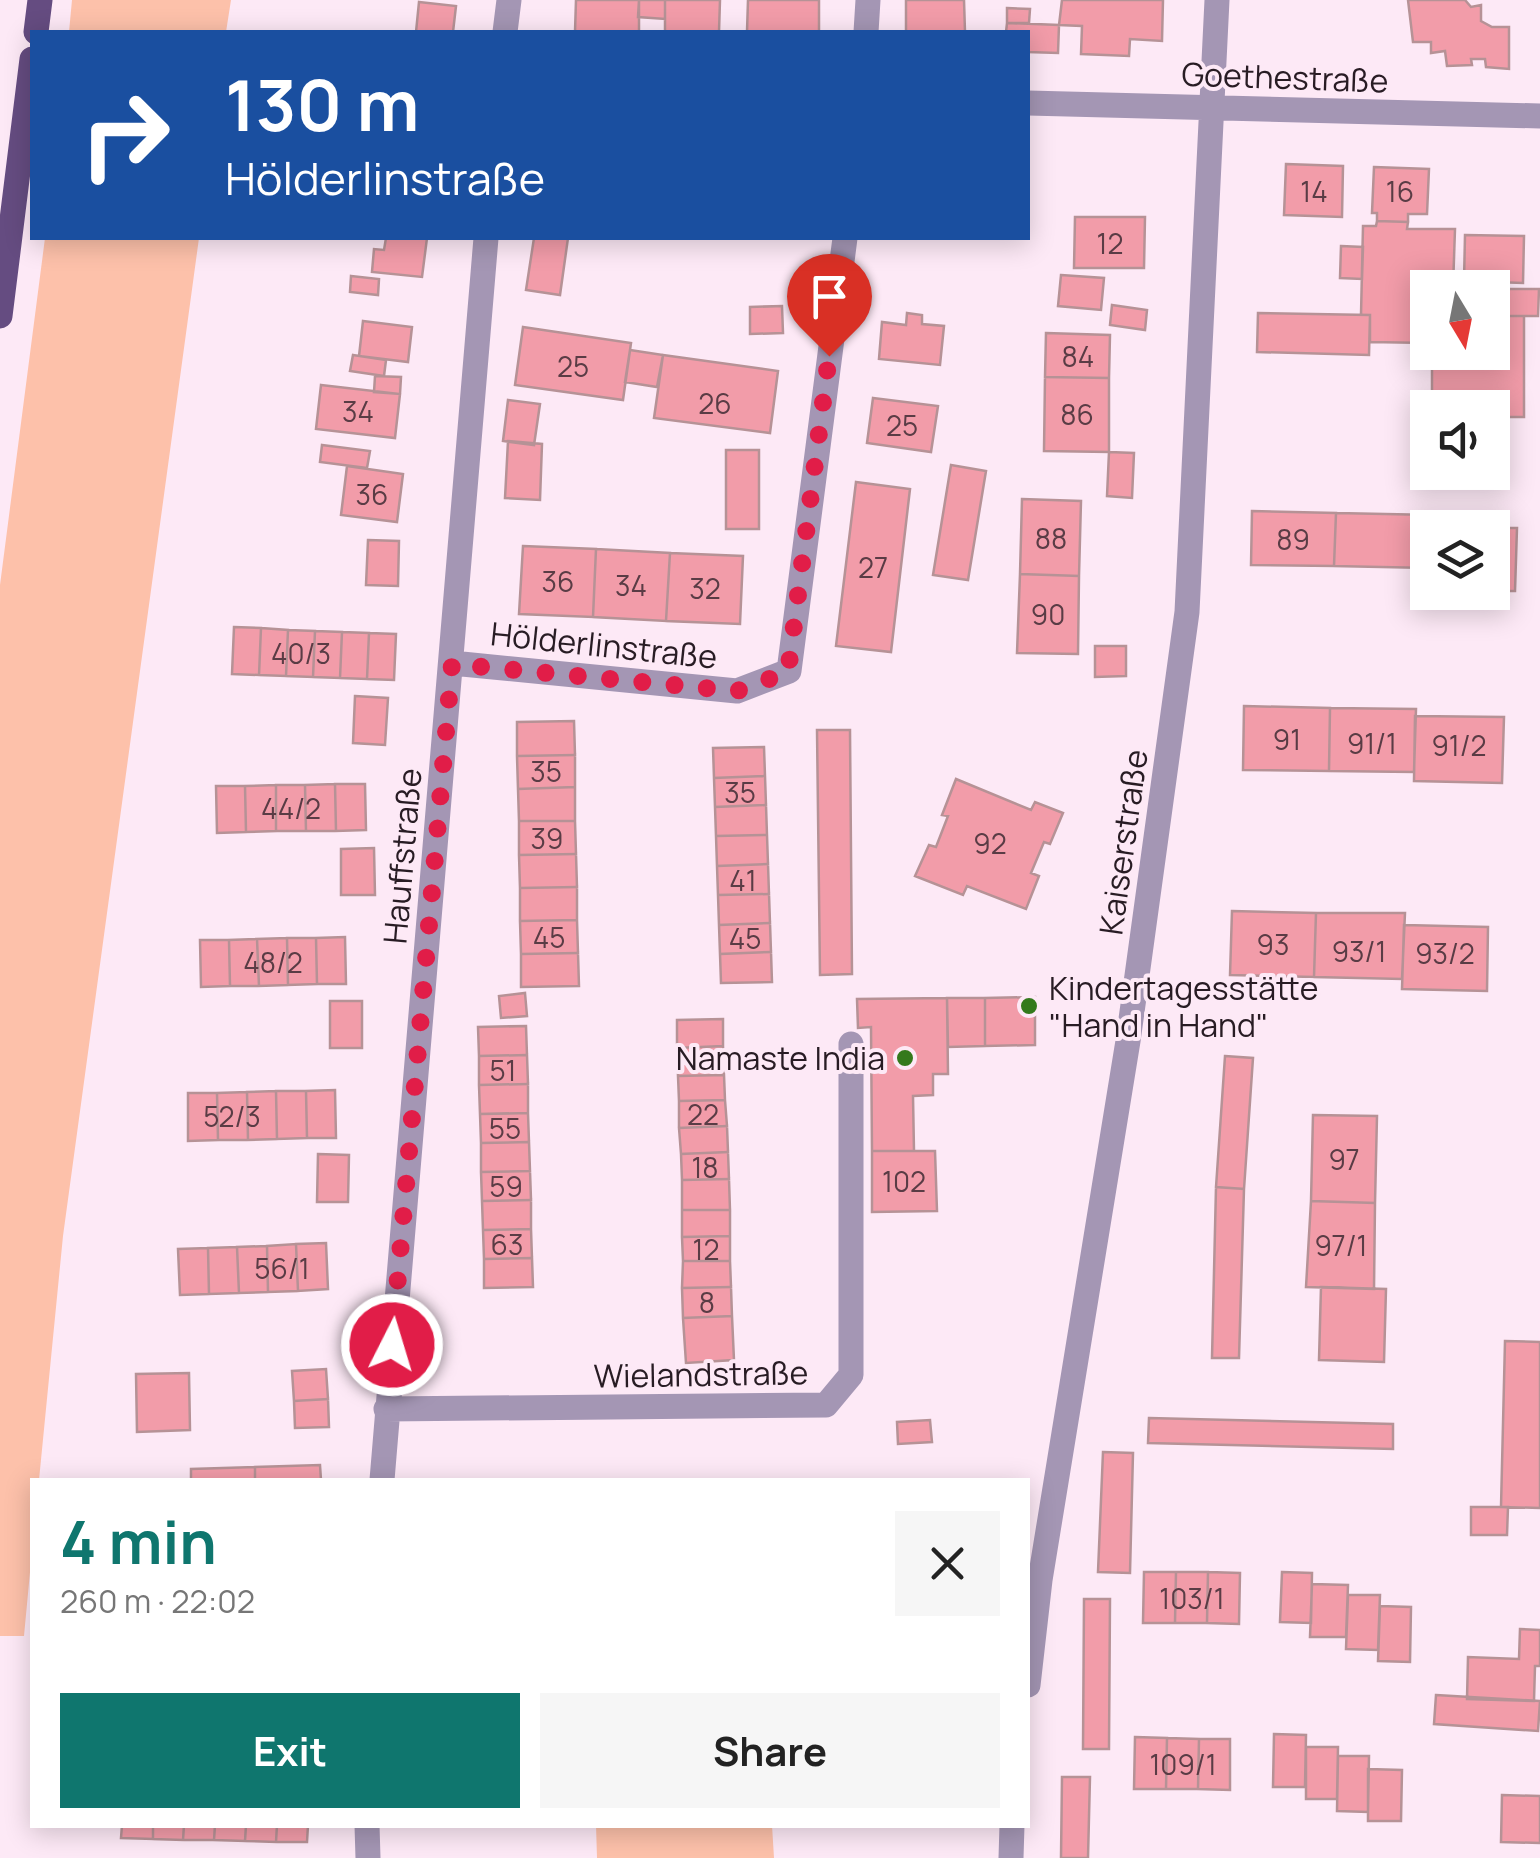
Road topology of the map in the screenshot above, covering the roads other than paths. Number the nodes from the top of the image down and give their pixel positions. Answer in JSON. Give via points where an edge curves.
{"nodes":[{"id":1,"x":40,"y":0,"type":"edge"},
{"id":2,"x":509,"y":0,"type":"edge"},
{"id":3,"x":868,"y":0,"type":"edge"},
{"id":4,"x":1217,"y":0,"type":"edge"},
{"id":5,"x":36,"y":30,"type":"edge"},
{"id":6,"x":505,"y":30,"type":"edge"},
{"id":7,"x":866,"y":30,"type":"edge"},
{"id":8,"x":30,"y":76,"type":"edge"},
{"id":9,"x":1030,"y":104,"type":"edge"},
{"id":10,"x":1211,"y":107,"type":"junction"},
{"id":11,"x":1540,"y":116,"type":"edge"},
{"id":12,"x":486,"y":240,"type":"edge"},
{"id":13,"x":845,"y":240,"type":"edge"},
{"id":14,"x":0,"y":311,"type":"edge"},
{"id":15,"x":452,"y":664,"type":"junction"},
{"id":16,"x":851,"y":1044,"type":"dead end"},
{"id":17,"x":386,"y":1409,"type":"junction"},
{"id":18,"x":382,"y":1478,"type":"edge"},
{"id":19,"x":1030,"y":1668,"type":"edge"},
{"id":20,"x":367,"y":1828,"type":"edge"},
{"id":21,"x":1012,"y":1828,"type":"edge"},
{"id":22,"x":368,"y":1858,"type":"edge"},
{"id":23,"x":1010,"y":1858,"type":"edge"}],
"edges":[{"from":1,"to":5,"type":"main road"},
{"from":2,"to":6,"type":"street"},
{"from":3,"to":7,"type":"street"},
{"from":4,"to":10,"type":"street","name":"Kaiserstraße"},
{"from":8,"to":14,"type":"main road"},
{"from":9,"to":10,"type":"street","name":"Goethestraße"},
{"from":10,"to":11,"type":"street","name":"Goethestraße"},
{"from":10,"to":19,"type":"street","name":"Kaiserstraße","via":[[1187,612]]},
{"from":12,"to":15,"type":"street","name":"Hauffstraße"},
{"from":13,"to":15,"type":"street","name":"Hölderlinstraße","via":[[788,672],[737,691]]},
{"from":15,"to":17,"type":"street","name":"Hauffstraße"},
{"from":16,"to":17,"type":"street","name":"Wielandstraße","via":[[851,1375],[826,1405]]},
{"from":17,"to":18,"type":"street","name":"Hauffstraße"},
{"from":20,"to":22,"type":"street"},
{"from":21,"to":23,"type":"street"}]}
